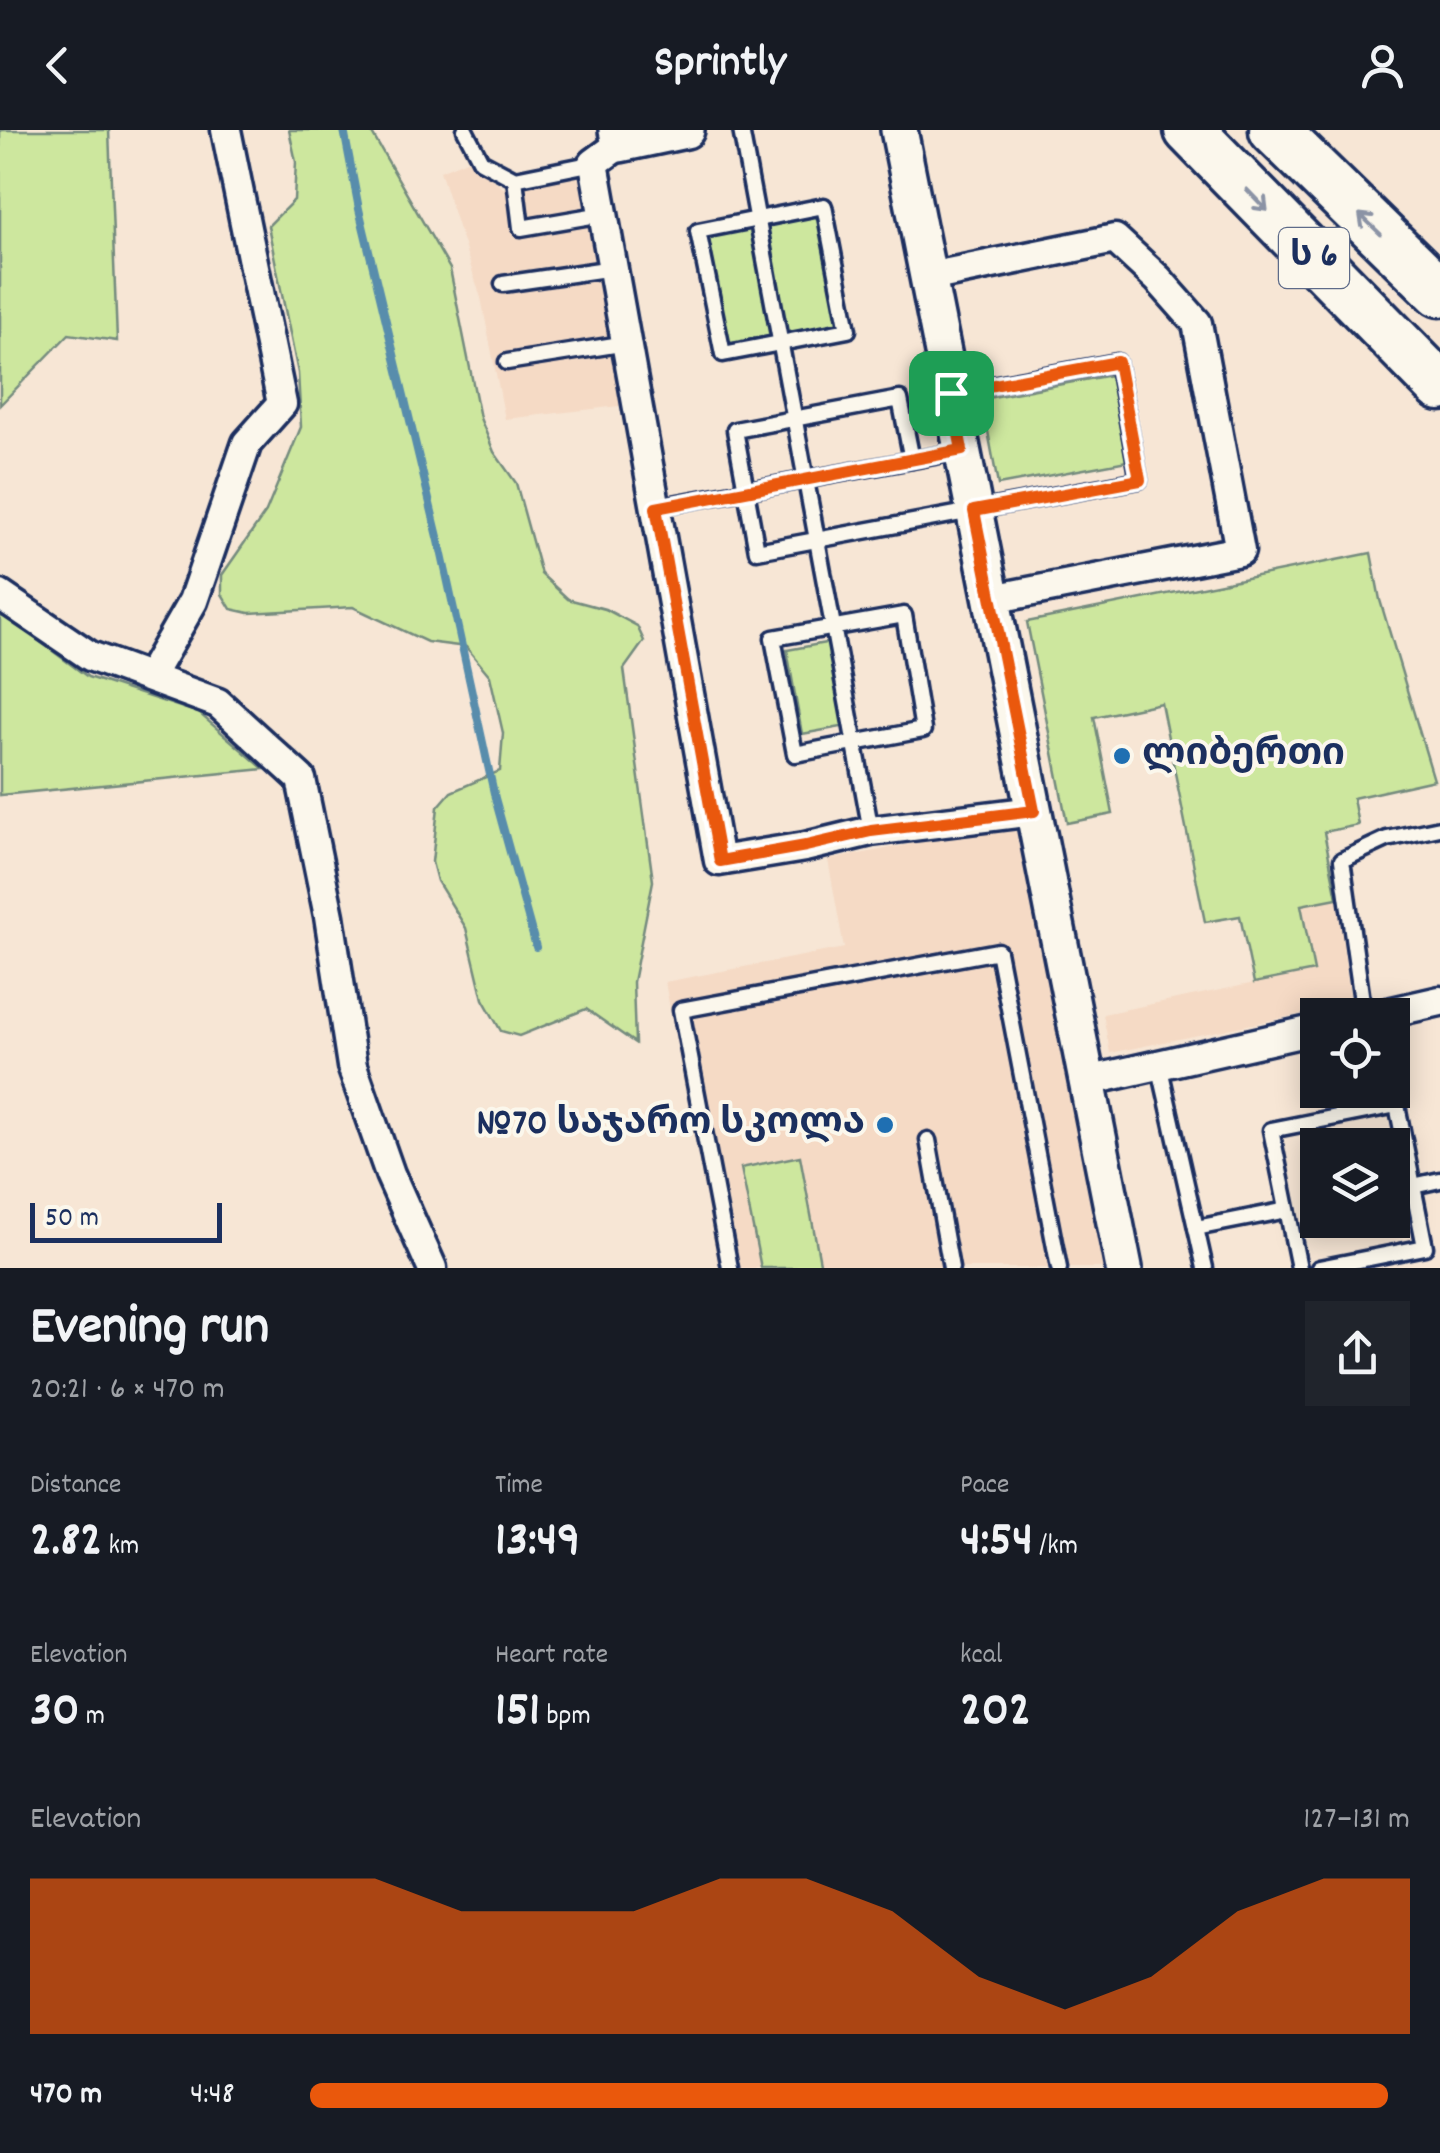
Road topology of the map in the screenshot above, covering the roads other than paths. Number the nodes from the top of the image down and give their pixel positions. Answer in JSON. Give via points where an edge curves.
{"nodes":[{"id":1,"x":226,"y":130,"type":"edge"},
{"id":2,"x":465,"y":130,"type":"edge"},
{"id":3,"x":686,"y":130,"type":"edge"},
{"id":4,"x":741,"y":130,"type":"edge"},
{"id":5,"x":899,"y":130,"type":"edge"},
{"id":6,"x":1190,"y":130,"type":"edge"},
{"id":7,"x":1274,"y":130,"type":"edge"},
{"id":8,"x":611,"y":146,"type":"edge"},
{"id":9,"x":515,"y":180,"type":"junction"},
{"id":10,"x":604,"y":214,"type":"junction"},
{"id":11,"x":758,"y":219,"type":"junction"},
{"id":12,"x":613,"y":268,"type":"junction"},
{"id":13,"x":929,"y":277,"type":"junction"},
{"id":14,"x":503,"y":284,"type":"dead end"},
{"id":15,"x":1440,"y":292,"type":"edge"},
{"id":16,"x":627,"y":343,"type":"junction"},
{"id":17,"x":781,"y":343,"type":"junction"},
{"id":18,"x":507,"y":362,"type":"dead end"},
{"id":19,"x":1440,"y":386,"type":"edge"},
{"id":20,"x":951,"y":393,"type":"junction"},
{"id":21,"x":794,"y":419,"type":"junction"},
{"id":22,"x":962,"y":450,"type":"junction"},
{"id":23,"x":912,"y":460,"type":"junction"},
{"id":24,"x":806,"y":480,"type":"junction"},
{"id":25,"x":746,"y":491,"type":"junction"},
{"id":26,"x":656,"y":508,"type":"junction"},
{"id":27,"x":974,"y":511,"type":"junction"},
{"id":28,"x":817,"y":540,"type":"junction"},
{"id":29,"x":0,"y":595,"type":"edge"},
{"id":30,"x":992,"y":598,"type":"junction"},
{"id":31,"x":833,"y":626,"type":"junction"},
{"id":32,"x":150,"y":676,"type":"junction"},
{"id":33,"x":854,"y":743,"type":"junction"},
{"id":34,"x":1034,"y":811,"type":"junction"},
{"id":35,"x":1440,"y":828,"type":"edge"},
{"id":36,"x":871,"y":831,"type":"junction"},
{"id":37,"x":1362,"y":998,"type":"edge"},
{"id":38,"x":1440,"y":1001,"type":"edge"},
{"id":39,"x":1410,"y":1008,"type":"edge"},
{"id":40,"x":1300,"y":1033,"type":"edge"},
{"id":41,"x":1160,"y":1064,"type":"junction"},
{"id":42,"x":1087,"y":1081,"type":"junction"},
{"id":43,"x":928,"y":1140,"type":"dead end"},
{"id":44,"x":1440,"y":1180,"type":"edge"},
{"id":45,"x":1413,"y":1186,"type":"junction"},
{"id":46,"x":1287,"y":1210,"type":"junction"},
{"id":47,"x":1196,"y":1228,"type":"junction"},
{"id":48,"x":432,"y":1268,"type":"edge"},
{"id":49,"x":730,"y":1268,"type":"edge"},
{"id":50,"x":951,"y":1268,"type":"edge"},
{"id":51,"x":1059,"y":1268,"type":"edge"},
{"id":52,"x":1124,"y":1268,"type":"edge"},
{"id":53,"x":1205,"y":1268,"type":"edge"},
{"id":54,"x":1298,"y":1268,"type":"edge"},
{"id":55,"x":1320,"y":1268,"type":"edge"}],
"edges":[{"from":1,"to":32,"type":"street","via":[[282,404],[247,443],[193,601]]},
{"from":2,"to":9,"type":"lane","via":[[481,160]]},
{"from":3,"to":8,"type":"street"},
{"from":4,"to":11,"type":"lane"},
{"from":5,"to":13,"type":"street"},
{"from":6,"to":19,"type":"highway","number":"ს 6","one_way":true},
{"from":15,"to":7,"type":"highway","number":"ს 6","one_way":true},
{"from":8,"to":9,"type":"lane"},
{"from":8,"to":10,"type":"street"},
{"from":9,"to":10,"type":"lane","via":[[521,228]]},
{"from":10,"to":12,"type":"street"},
{"from":11,"to":17,"type":"lane"},
{"from":11,"to":17,"type":"lane","via":[[698,230],[723,354]]},
{"from":11,"to":17,"type":"lane","via":[[824,206],[845,312],[848,330]]},
{"from":12,"to":14,"type":"lane"},
{"from":12,"to":16,"type":"street"},
{"from":13,"to":20,"type":"street"},
{"from":13,"to":30,"type":"street","via":[[1115,239],[1197,324],[1240,551]]},
{"from":16,"to":18,"type":"lane"},
{"from":16,"to":26,"type":"street"},
{"from":17,"to":21,"type":"lane"},
{"from":20,"to":22,"type":"street"},
{"from":20,"to":27,"type":"lane","via":[[1118,362],[1140,480]]},
{"from":21,"to":23,"type":"lane","via":[[900,399]]},
{"from":21,"to":24,"type":"lane"},
{"from":21,"to":25,"type":"lane","via":[[735,430]]},
{"from":22,"to":23,"type":"lane"},
{"from":22,"to":27,"type":"street"},
{"from":23,"to":24,"type":"lane"},
{"from":24,"to":25,"type":"lane"},
{"from":24,"to":28,"type":"lane"},
{"from":25,"to":26,"type":"lane"},
{"from":25,"to":28,"type":"lane","via":[[758,551]]},
{"from":26,"to":36,"type":"street","via":[[720,861]]},
{"from":27,"to":28,"type":"lane"},
{"from":27,"to":30,"type":"street"},
{"from":28,"to":31,"type":"lane"},
{"from":29,"to":32,"type":"street","via":[[90,656]]},
{"from":30,"to":34,"type":"street"},
{"from":31,"to":33,"type":"lane"},
{"from":31,"to":33,"type":"lane","via":[[773,638],[795,754]]},
{"from":31,"to":33,"type":"lane","via":[[904,614],[923,730]]},
{"from":32,"to":48,"type":"street","via":[[218,703],[302,780],[352,1066]]},
{"from":33,"to":36,"type":"lane"},
{"from":34,"to":36,"type":"street"},
{"from":34,"to":42,"type":"street"},
{"from":35,"to":37,"type":"lane","via":[[1387,839],[1342,860]]},
{"from":38,"to":39,"type":"street"},
{"from":40,"to":41,"type":"street"},
{"from":41,"to":42,"type":"street"},
{"from":41,"to":47,"type":"lane"},
{"from":42,"to":52,"type":"street"},
{"from":43,"to":50,"type":"lane"},
{"from":44,"to":45,"type":"lane"},
{"from":45,"to":46,"type":"lane","via":[[1397,1105],[1271,1130]]},
{"from":45,"to":55,"type":"lane","via":[[1425,1247]]},
{"from":46,"to":47,"type":"lane"},
{"from":46,"to":54,"type":"lane"},
{"from":47,"to":53,"type":"lane"},
{"from":49,"to":51,"type":"lane","via":[[681,1010],[998,951]]}]}
